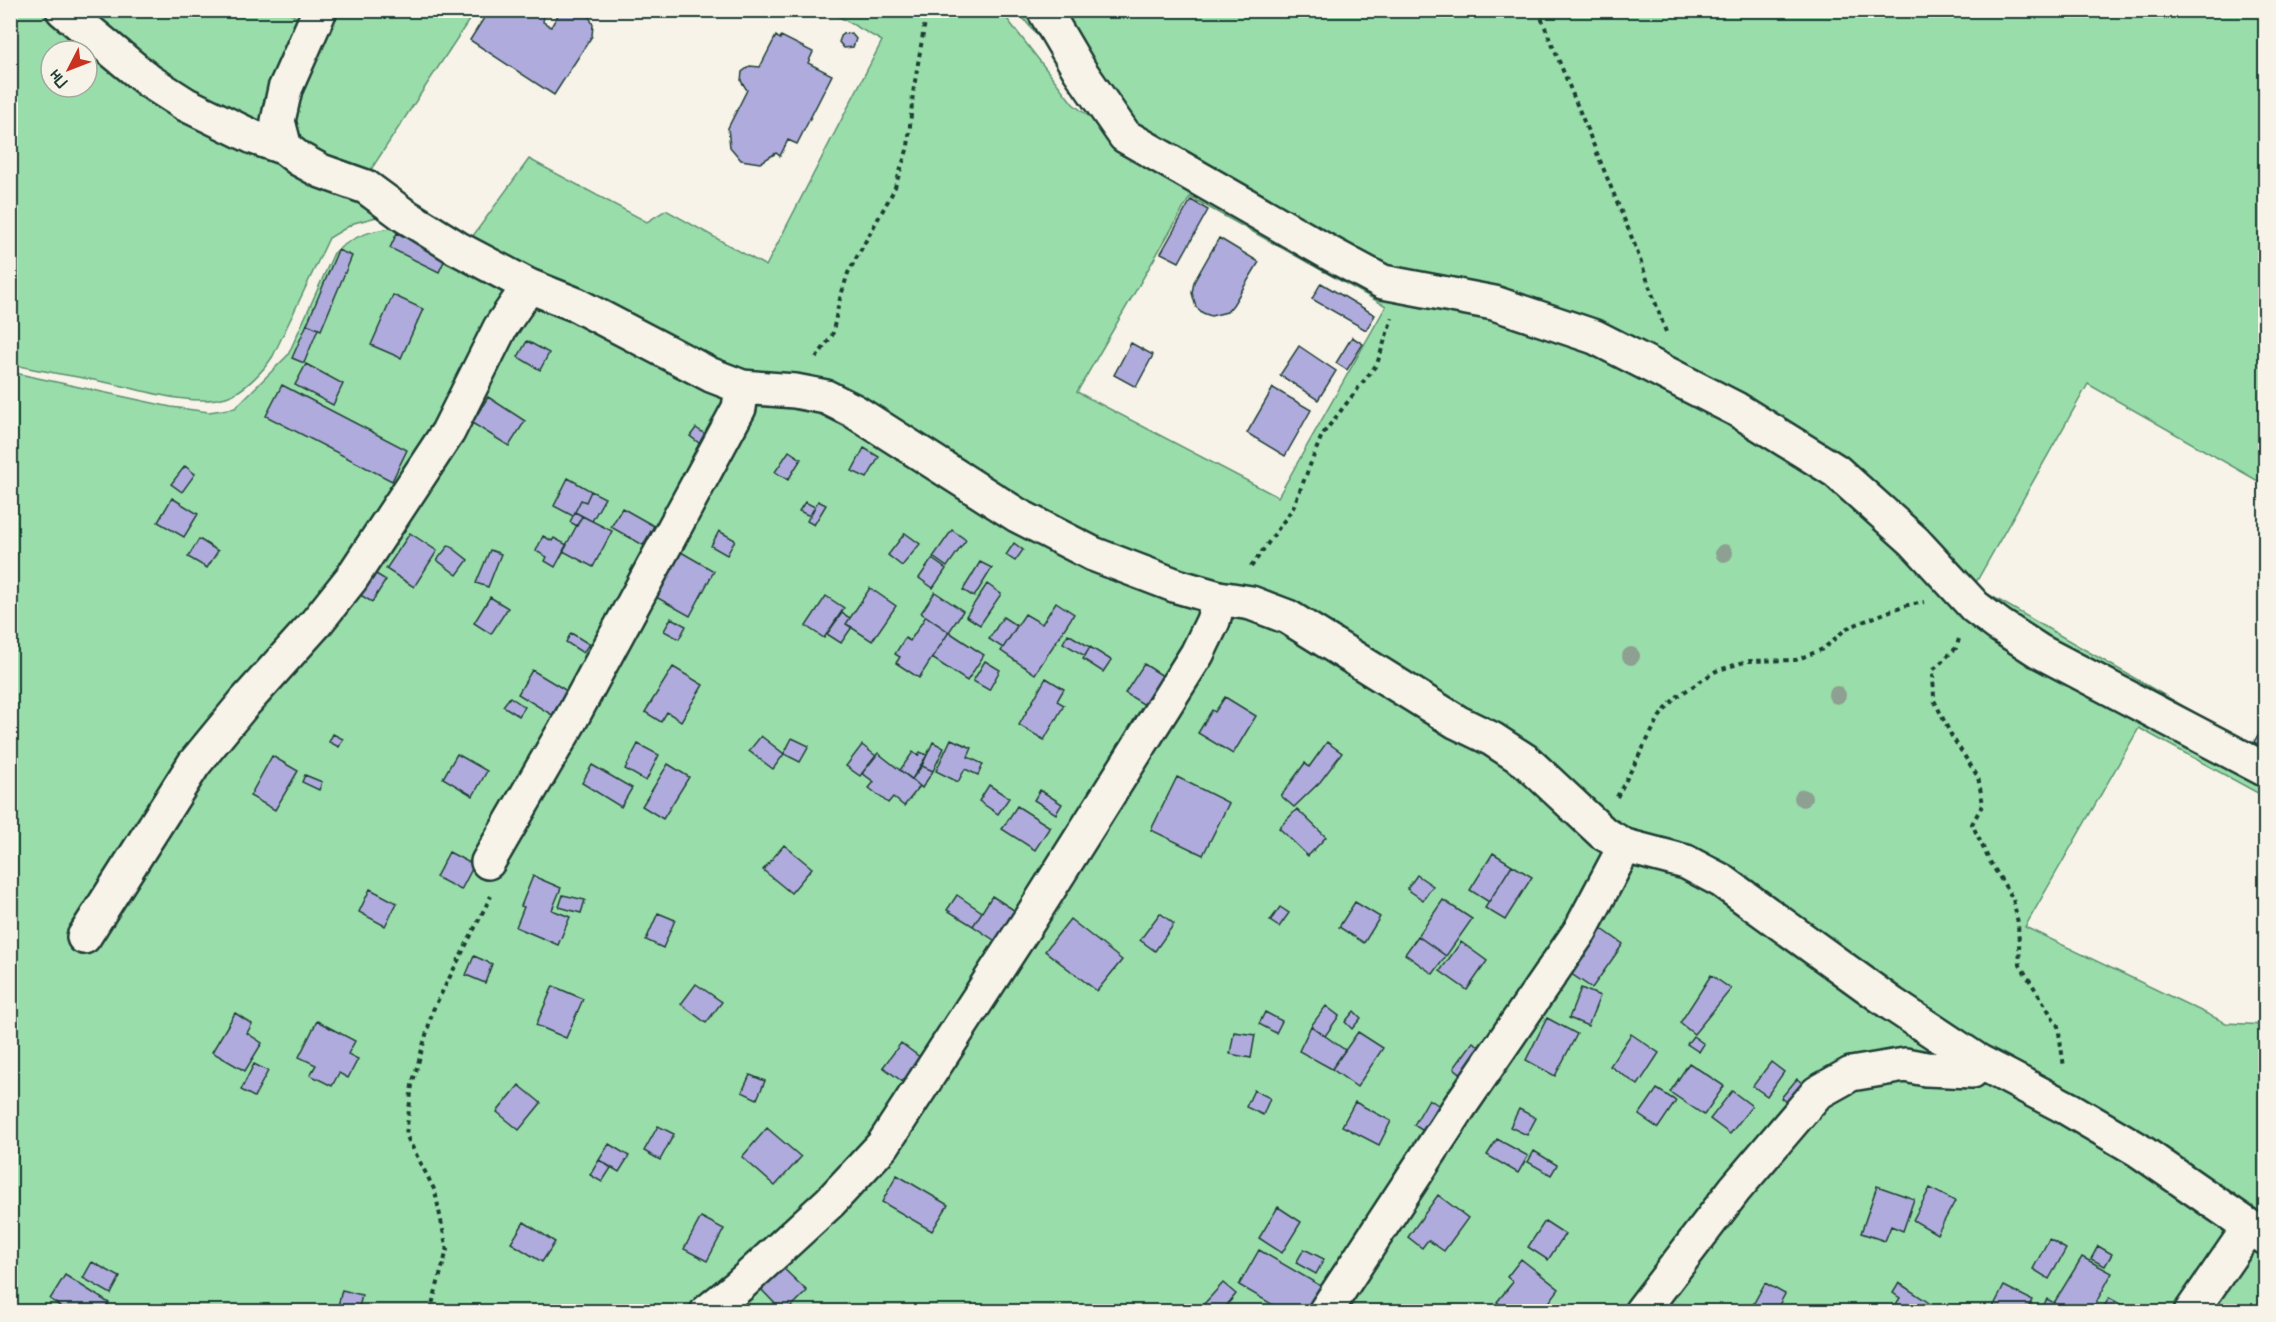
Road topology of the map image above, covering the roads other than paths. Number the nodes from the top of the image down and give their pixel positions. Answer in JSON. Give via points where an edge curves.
{"nodes":[{"id":1,"x":63,"y":10,"type":"edge"},
{"id":2,"x":320,"y":10,"type":"edge"},
{"id":3,"x":1044,"y":10,"type":"edge"},
{"id":4,"x":285,"y":148,"type":"junction"},
{"id":5,"x":529,"y":286,"type":"junction"},
{"id":6,"x":742,"y":387,"type":"junction"},
{"id":7,"x":1219,"y":598,"type":"junction"},
{"id":8,"x":2265,"y":770,"type":"edge"},
{"id":9,"x":1625,"y":846,"type":"junction"},
{"id":10,"x":488,"y":862,"type":"road end"},
{"id":11,"x":84,"y":937,"type":"dead end"},
{"id":12,"x":1978,"y":1061,"type":"junction"},
{"id":13,"x":2257,"y":1234,"type":"edge"},
{"id":14,"x":707,"y":1311,"type":"edge"},
{"id":15,"x":1325,"y":1311,"type":"edge"},
{"id":16,"x":1641,"y":1311,"type":"edge"},
{"id":17,"x":2191,"y":1311,"type":"edge"}],
"edges":[{"from":1,"to":4,"type":"lane","via":[[149,81],[185,104]]},
{"from":2,"to":4,"type":"lane","via":[[285,89],[278,121]]},
{"from":3,"to":8,"type":"lane","via":[[1125,136],[1383,282],[1494,303],[1595,337],[1736,409],[1836,471],[1914,541],[1969,600],[2039,651]]},
{"from":4,"to":5,"type":"lane","via":[[321,171],[366,187],[457,248]]},
{"from":5,"to":6,"type":"lane","via":[[577,305],[681,361]]},
{"from":5,"to":11,"type":"lane","via":[[500,328],[448,432],[351,579],[194,764]]},
{"from":6,"to":7,"type":"lane","via":[[826,397],[1017,515],[1093,554]]},
{"from":6,"to":10,"type":"lane","via":[[739,408],[570,721]]},
{"from":7,"to":9,"type":"lane","via":[[1251,603],[1288,617],[1456,722],[1526,760],[1603,832]]},
{"from":7,"to":14,"type":"lane","via":[[1197,654],[887,1138],[830,1202]]},
{"from":9,"to":12,"type":"lane","via":[[1686,862],[1722,881]]},
{"from":9,"to":15,"type":"lane","via":[[1580,931]]},
{"from":12,"to":13,"type":"lane","via":[[2137,1149]]},
{"from":12,"to":16,"type":"lane","via":[[1972,1071],[1926,1070],[1905,1065],[1851,1074],[1817,1093],[1735,1189]]},
{"from":13,"to":17,"type":"lane"}]}
